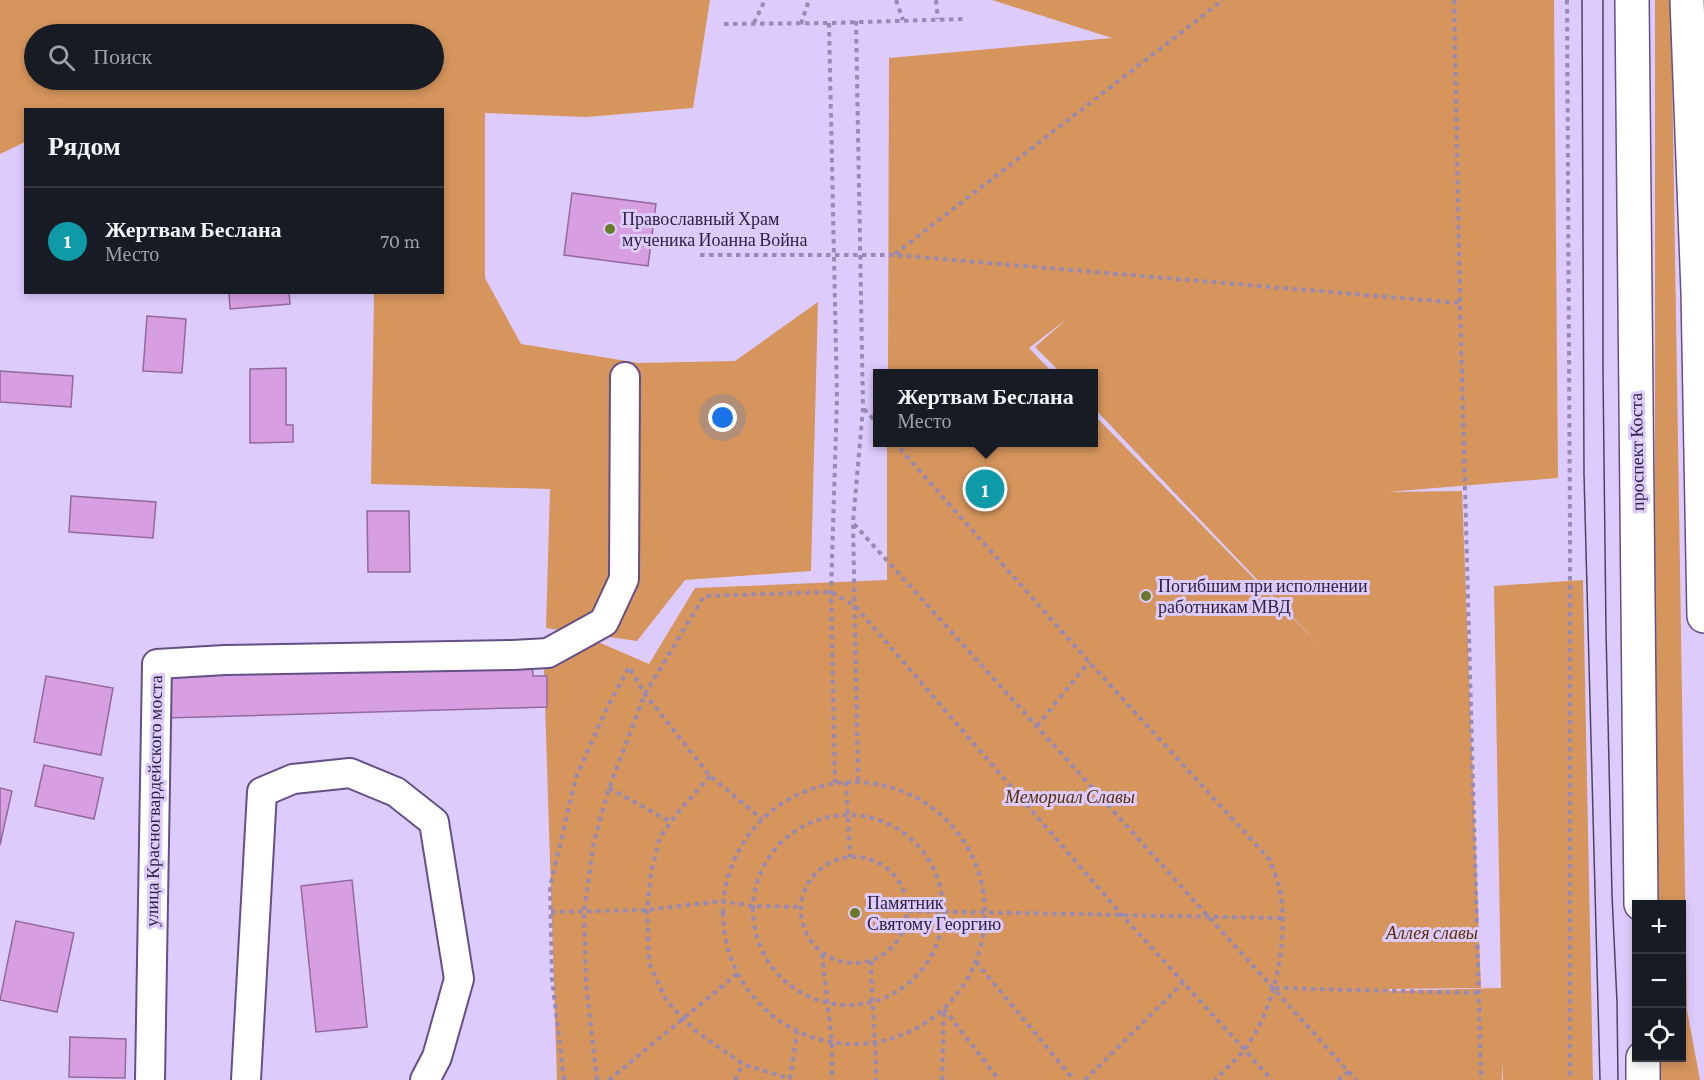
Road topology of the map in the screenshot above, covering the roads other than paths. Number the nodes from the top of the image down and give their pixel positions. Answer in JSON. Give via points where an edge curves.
{"nodes":[{"id":1,"x":1632,"y":0,"type":"edge"},
{"id":2,"x":1687,"y":0,"type":"edge"},
{"id":3,"x":1701,"y":292,"type":"edge"},
{"id":4,"x":625,"y":377,"type":"dead end"},
{"id":5,"x":1704,"y":616,"type":"edge"},
{"id":6,"x":1641,"y":900,"type":"edge"},
{"id":7,"x":1642,"y":1062,"type":"edge"},
{"id":8,"x":150,"y":1080,"type":"edge"},
{"id":9,"x":246,"y":1080,"type":"edge"},
{"id":10,"x":425,"y":1080,"type":"edge"},
{"id":11,"x":1643,"y":1080,"type":"edge"}],
"edges":[{"from":1,"to":6,"type":"main road","name":"проспект Коста"},
{"from":2,"to":3,"type":"main road"},
{"from":3,"to":5,"type":"main road"},
{"from":4,"to":8,"type":"street","name":"улица Красногвардейского моста","via":[[624,579],[604,622],[548,653],[157,663]]},
{"from":7,"to":11,"type":"main road"},
{"from":9,"to":10,"type":"street","via":[[262,792],[293,779],[350,772],[396,792],[434,822],[459,979],[437,1057]]}]}
